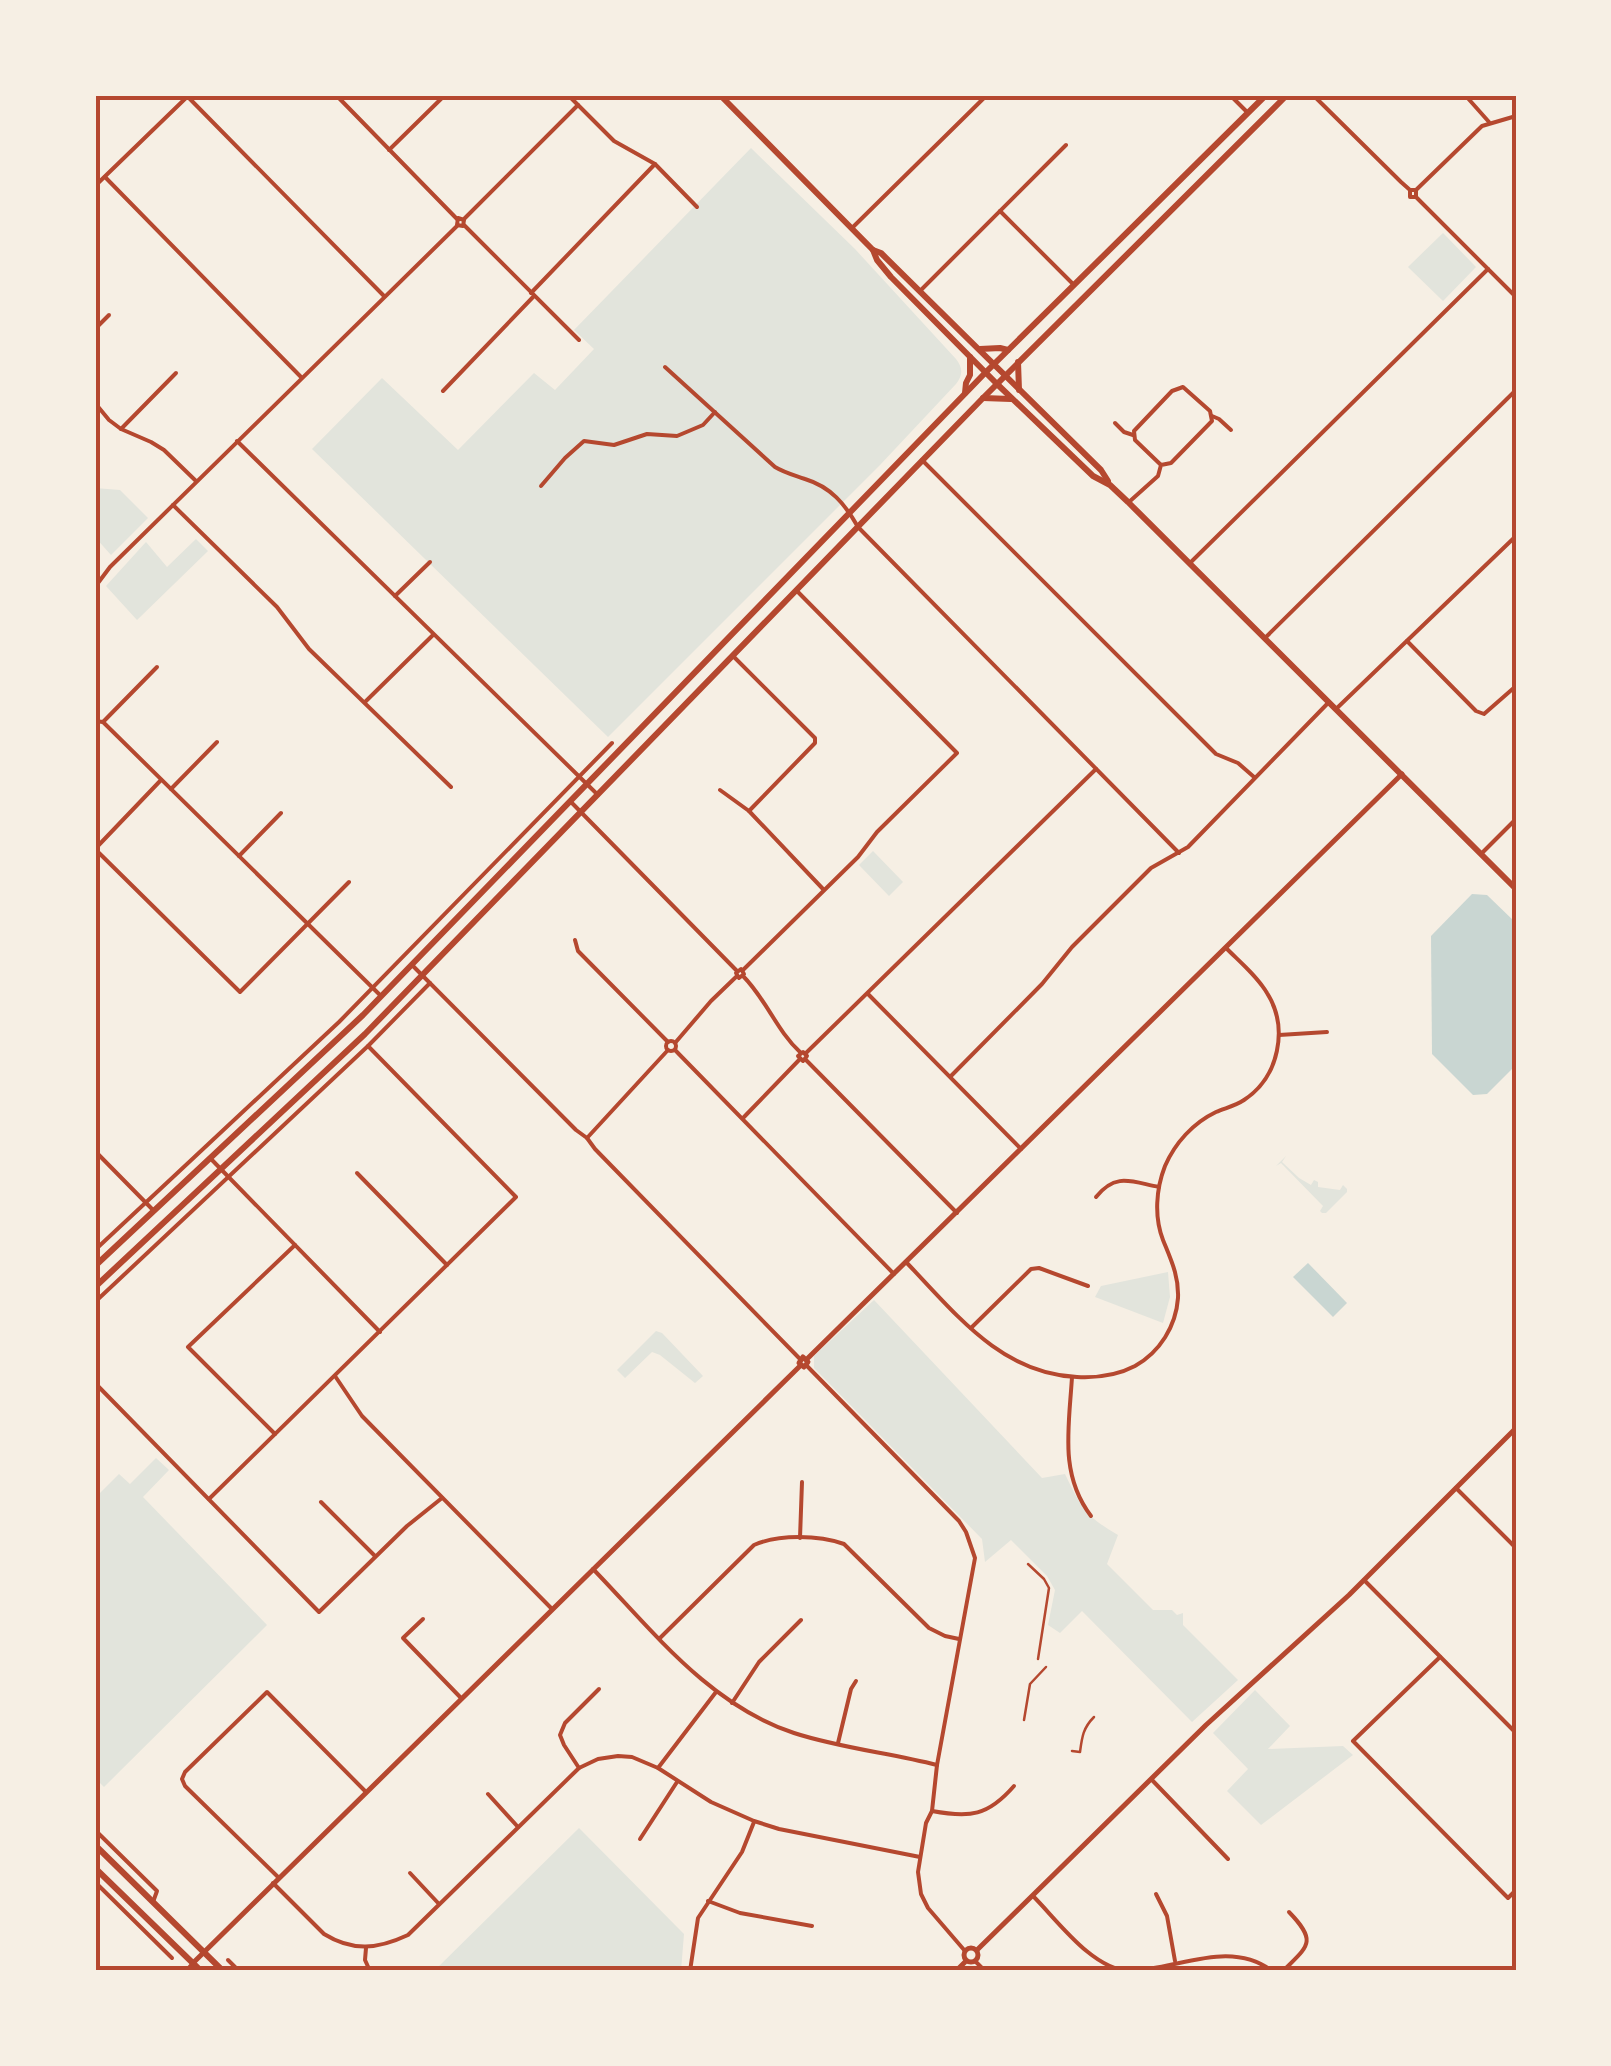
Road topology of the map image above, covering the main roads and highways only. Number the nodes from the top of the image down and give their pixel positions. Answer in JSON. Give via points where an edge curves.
{"nodes":[{"id":1,"x":720,"y":95,"type":"edge"},
{"id":2,"x":1266,"y":95,"type":"edge"},
{"id":3,"x":1287,"y":95,"type":"edge"},
{"id":4,"x":1114,"y":246,"type":"junction"},
{"id":5,"x":873,"y":250,"type":"junction"},
{"id":6,"x":1126,"y":254,"type":"junction"},
{"id":7,"x":979,"y":350,"type":"junction"},
{"id":8,"x":1008,"y":350,"type":"junction"},
{"id":9,"x":970,"y":357,"type":"junction"},
{"id":10,"x":1018,"y":362,"type":"junction"},
{"id":11,"x":994,"y":364,"type":"junction"},
{"id":12,"x":985,"y":373,"type":"junction"},
{"id":13,"x":1006,"y":376,"type":"junction"},
{"id":14,"x":997,"y":384,"type":"junction"},
{"id":15,"x":1019,"y":390,"type":"junction"},
{"id":16,"x":965,"y":394,"type":"junction"},
{"id":17,"x":983,"y":398,"type":"junction"},
{"id":18,"x":1012,"y":398,"type":"junction"},
{"id":19,"x":1110,"y":484,"type":"junction"},
{"id":20,"x":1516,"y":889,"type":"edge"},
{"id":21,"x":95,"y":1266,"type":"edge"},
{"id":22,"x":95,"y":1287,"type":"edge"},
{"id":23,"x":95,"y":1846,"type":"edge"},
{"id":24,"x":95,"y":1868,"type":"edge"},
{"id":25,"x":201,"y":1971,"type":"edge"},
{"id":26,"x":223,"y":1971,"type":"edge"}],
"edges":[{"from":1,"to":5,"type":"main road"},
{"from":2,"to":4,"type":"main road"},
{"from":3,"to":6,"type":"main road"},
{"from":4,"to":6,"type":"main road"},
{"from":4,"to":8,"type":"main road"},
{"from":5,"to":7,"type":"main road"},
{"from":5,"to":9,"type":"main road"},
{"from":6,"to":10,"type":"main road"},
{"from":7,"to":8,"type":"main road"},
{"from":7,"to":11,"type":"main road"},
{"from":8,"to":11,"type":"main road"},
{"from":9,"to":12,"type":"main road"},
{"from":9,"to":16,"type":"main road"},
{"from":10,"to":13,"type":"main road"},
{"from":10,"to":15,"type":"main road"},
{"from":11,"to":12,"type":"main road"},
{"from":11,"to":13,"type":"main road"},
{"from":12,"to":14,"type":"main road"},
{"from":12,"to":16,"type":"main road"},
{"from":13,"to":14,"type":"main road"},
{"from":13,"to":15,"type":"main road"},
{"from":14,"to":17,"type":"main road"},
{"from":14,"to":18,"type":"main road"},
{"from":15,"to":19,"type":"main road"},
{"from":16,"to":21,"type":"main road","via":[[382,996]]},
{"from":17,"to":18,"type":"main road"},
{"from":17,"to":22,"type":"main road","via":[[365,1034]]},
{"from":18,"to":19,"type":"main road"},
{"from":19,"to":20,"type":"main road"},
{"from":23,"to":26,"type":"main road"},
{"from":24,"to":25,"type":"main road"}]}
